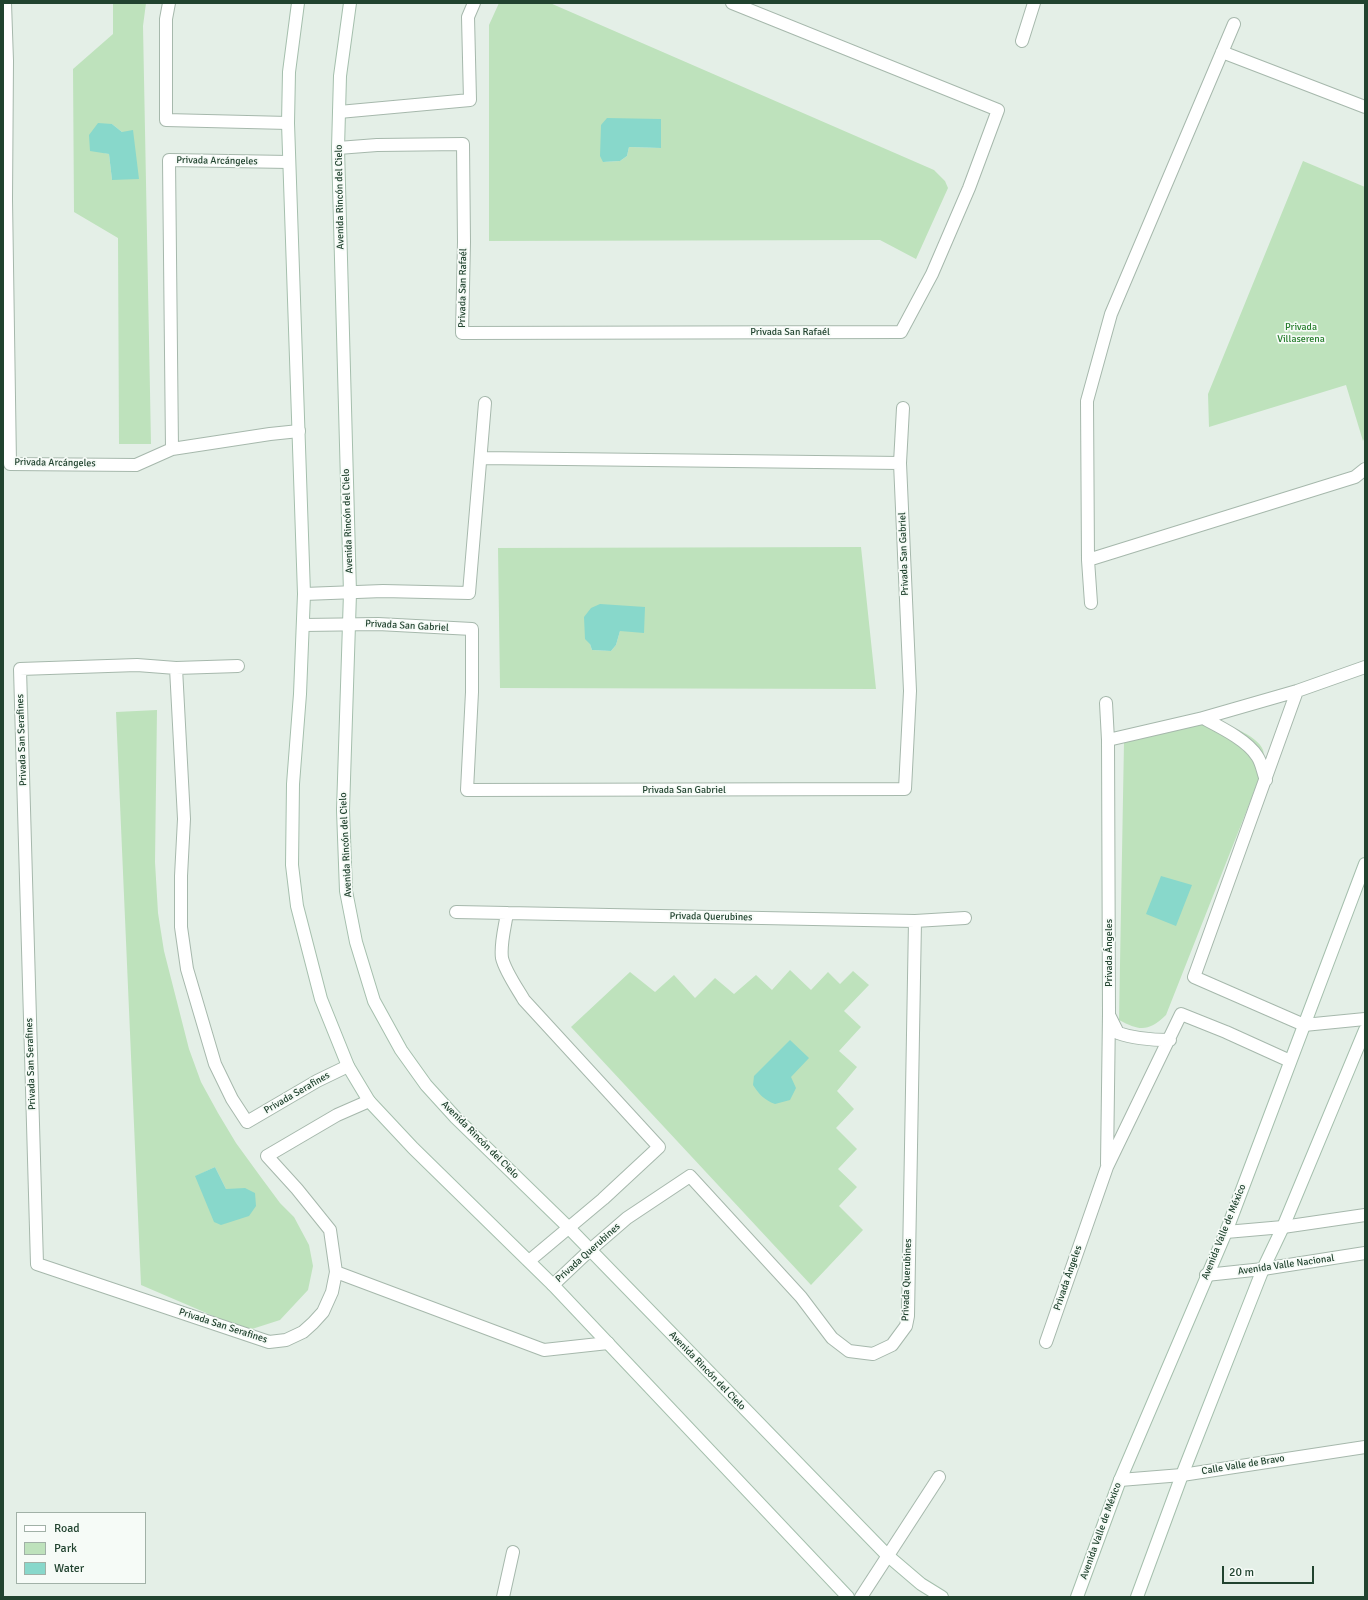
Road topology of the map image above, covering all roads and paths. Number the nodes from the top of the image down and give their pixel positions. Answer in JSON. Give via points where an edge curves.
{"nodes":[{"id":1,"x":5,"y":3,"type":"edge"},
{"id":2,"x":169,"y":3,"type":"edge"},
{"id":3,"x":298,"y":3,"type":"edge"},
{"id":4,"x":350,"y":3,"type":"edge"},
{"id":5,"x":474,"y":3,"type":"edge"},
{"id":6,"x":732,"y":3,"type":"edge"},
{"id":7,"x":1034,"y":3,"type":"edge"},
{"id":8,"x":1234,"y":24,"type":"dead end"},
{"id":9,"x":1022,"y":41,"type":"dead end"},
{"id":10,"x":1222,"y":52,"type":"junction"},
{"id":11,"x":1365,"y":107,"type":"edge"},
{"id":12,"x":339,"y":112,"type":"junction"},
{"id":13,"x":288,"y":123,"type":"junction"},
{"id":14,"x":338,"y":148,"type":"junction"},
{"id":15,"x":289,"y":162,"type":"junction"},
{"id":16,"x":485,"y":403,"type":"dead end"},
{"id":17,"x":903,"y":408,"type":"dead end"},
{"id":18,"x":299,"y":431,"type":"junction"},
{"id":19,"x":172,"y":449,"type":"junction"},
{"id":20,"x":481,"y":458,"type":"junction"},
{"id":21,"x":900,"y":462,"type":"junction"},
{"id":22,"x":1365,"y":469,"type":"edge"},
{"id":23,"x":1088,"y":560,"type":"junction"},
{"id":24,"x":350,"y":592,"type":"junction"},
{"id":25,"x":304,"y":594,"type":"junction"},
{"id":26,"x":1091,"y":603,"type":"dead end"},
{"id":27,"x":348,"y":624,"type":"junction"},
{"id":28,"x":303,"y":625,"type":"junction"},
{"id":29,"x":238,"y":666,"type":"dead end"},
{"id":30,"x":1365,"y":667,"type":"edge"},
{"id":31,"x":176,"y":668,"type":"junction"},
{"id":32,"x":1297,"y":691,"type":"junction"},
{"id":33,"x":1106,"y":703,"type":"dead end"},
{"id":34,"x":1203,"y":718,"type":"junction"},
{"id":35,"x":1108,"y":740,"type":"junction"},
{"id":36,"x":1266,"y":780,"type":"junction"},
{"id":37,"x":1365,"y":864,"type":"edge"},
{"id":38,"x":456,"y":912,"type":"dead end"},
{"id":39,"x":507,"y":913,"type":"junction"},
{"id":40,"x":964,"y":918,"type":"dead end"},
{"id":41,"x":916,"y":921,"type":"junction"},
{"id":42,"x":1109,"y":1014,"type":"junction"},
{"id":43,"x":1365,"y":1019,"type":"edge"},
{"id":44,"x":1304,"y":1025,"type":"junction"},
{"id":45,"x":1365,"y":1030,"type":"edge"},
{"id":46,"x":1170,"y":1040,"type":"junction"},
{"id":47,"x":1290,"y":1061,"type":"junction"},
{"id":48,"x":348,"y":1066,"type":"junction"},
{"id":49,"x":369,"y":1101,"type":"junction"},
{"id":50,"x":1107,"y":1167,"type":"junction"},
{"id":51,"x":1365,"y":1215,"type":"edge"},
{"id":52,"x":568,"y":1227,"type":"junction"},
{"id":53,"x":1283,"y":1227,"type":"junction"},
{"id":54,"x":1226,"y":1232,"type":"junction"},
{"id":55,"x":590,"y":1250,"type":"junction"},
{"id":56,"x":1365,"y":1254,"type":"edge"},
{"id":57,"x":529,"y":1261,"type":"junction"},
{"id":58,"x":1263,"y":1269,"type":"junction"},
{"id":59,"x":336,"y":1272,"type":"junction"},
{"id":60,"x":1206,"y":1275,"type":"junction"},
{"id":61,"x":553,"y":1284,"type":"junction"},
{"id":62,"x":1046,"y":1342,"type":"dead end"},
{"id":63,"x":608,"y":1343,"type":"junction"},
{"id":64,"x":1365,"y":1447,"type":"edge"},
{"id":65,"x":1182,"y":1475,"type":"junction"},
{"id":66,"x":939,"y":1477,"type":"dead end"},
{"id":67,"x":1120,"y":1480,"type":"junction"},
{"id":68,"x":513,"y":1552,"type":"dead end"},
{"id":69,"x":887,"y":1555,"type":"junction"},
{"id":70,"x":503,"y":1597,"type":"edge"},
{"id":71,"x":848,"y":1597,"type":"edge"},
{"id":72,"x":861,"y":1597,"type":"edge"},
{"id":73,"x":942,"y":1597,"type":"edge"},
{"id":74,"x":1077,"y":1597,"type":"edge"},
{"id":75,"x":1137,"y":1597,"type":"edge"}],
"edges":[{"from":1,"to":19,"type":"street","name":"Privada Arcángeles","via":[[10,464],[136,465]]},
{"from":2,"to":13,"type":"street","via":[[166,19],[166,120]]},
{"from":3,"to":13,"type":"street","via":[[289,72]]},
{"from":4,"to":12,"type":"street","name":"Avenida Rincón del Cielo","via":[[340,76]]},
{"from":5,"to":12,"type":"street","via":[[468,17],[470,100]]},
{"from":6,"to":14,"type":"street","name":"Privada San Rafaél","via":[[998,110],[963,203],[932,274],[901,332],[462,333],[462,144]]},
{"from":7,"to":9,"type":"street"},
{"from":8,"to":10,"type":"street"},
{"from":10,"to":11,"type":"street"},
{"from":10,"to":23,"type":"street","via":[[1111,314],[1087,401]]},
{"from":12,"to":14,"type":"street","name":"Avenida Rincón del Cielo"},
{"from":13,"to":15,"type":"street"},
{"from":14,"to":24,"type":"street","name":"Avenida Rincón del Cielo"},
{"from":15,"to":18,"type":"street"},
{"from":15,"to":19,"type":"street","name":"Privada Arcángeles","via":[[169,160]]},
{"from":16,"to":20,"type":"street"},
{"from":17,"to":21,"type":"street","name":"Privada San Gabriel"},
{"from":18,"to":19,"type":"street","name":"Privada Arcángeles"},
{"from":18,"to":25,"type":"street"},
{"from":20,"to":21,"type":"street"},
{"from":20,"to":24,"type":"street","via":[[469,593]]},
{"from":21,"to":27,"type":"street","name":"Privada San Gabriel","via":[[910,691],[905,789],[467,790],[472,629]]},
{"from":22,"to":23,"type":"street","via":[[1355,477]]},
{"from":23,"to":26,"type":"street"},
{"from":24,"to":25,"type":"street"},
{"from":24,"to":27,"type":"street","name":"Avenida Rincón del Cielo"},
{"from":25,"to":28,"type":"street"},
{"from":27,"to":28,"type":"street","name":"Privada San Gabriel"},
{"from":27,"to":52,"type":"street","name":"Avenida Rincón del Cielo","via":[[343,810],[346,891],[356,942],[374,1001],[401,1050],[426,1085],[456,1118]]},
{"from":28,"to":48,"type":"street","via":[[293,784],[292,865],[296,906],[320,999]]},
{"from":29,"to":31,"type":"street","name":"Privada San Serafines"},
{"from":30,"to":32,"type":"street"},
{"from":31,"to":48,"type":"street","name":"Privada Serafines","via":[[184,819],[181,927],[187,969],[215,1064],[232,1099],[247,1122]]},
{"from":31,"to":59,"type":"street","name":"Privada San Serafines","via":[[137,665],[20,668],[38,1264],[269,1342],[286,1340],[303,1332],[313,1323],[323,1312],[332,1292]]},
{"from":32,"to":34,"type":"street"},
{"from":32,"to":36,"type":"street"},
{"from":33,"to":35,"type":"street","name":"Privada Ángeles"},
{"from":34,"to":35,"type":"street"},
{"from":34,"to":36,"type":"street","via":[[1247,746],[1258,757]]},
{"from":35,"to":42,"type":"street","name":"Privada Ángeles"},
{"from":36,"to":44,"type":"street","via":[[1194,977]]},
{"from":37,"to":44,"type":"street","name":"Avenida Valle de México"},
{"from":38,"to":39,"type":"street","name":"Privada Querubines"},
{"from":39,"to":41,"type":"street","name":"Privada Querubines"},
{"from":39,"to":52,"type":"street","via":[[502,958],[511,980],[524,1000],[659,1147],[603,1200]]},
{"from":40,"to":41,"type":"street","name":"Privada Querubines"},
{"from":41,"to":55,"type":"street","name":"Privada Querubines","via":[[908,1316],[906,1326],[892,1345],[873,1354],[848,1351],[832,1338],[801,1296],[690,1176],[627,1218]]},
{"from":42,"to":46,"type":"street","via":[[1118,1032],[1132,1038]]},
{"from":42,"to":50,"type":"street","name":"Privada Ángeles"},
{"from":43,"to":44,"type":"street"},
{"from":44,"to":47,"type":"street","name":"Avenida Valle de México"},
{"from":45,"to":53,"type":"street"},
{"from":46,"to":47,"type":"street","name":"Privada Ángeles","via":[[1181,1014]]},
{"from":46,"to":50,"type":"street","name":"Privada Ángeles"},
{"from":47,"to":54,"type":"street","name":"Avenida Valle de México"},
{"from":48,"to":49,"type":"street"},
{"from":49,"to":57,"type":"street","via":[[413,1148]]},
{"from":49,"to":59,"type":"street","name":"Privada San Serafines","via":[[337,1115],[267,1156],[330,1230]]},
{"from":50,"to":62,"type":"street","name":"Privada Ángeles"},
{"from":51,"to":53,"type":"street"},
{"from":52,"to":55,"type":"street","name":"Avenida Rincón del Cielo"},
{"from":52,"to":57,"type":"street"},
{"from":53,"to":54,"type":"street"},
{"from":53,"to":58,"type":"street"},
{"from":54,"to":60,"type":"street","name":"Avenida Valle de México"},
{"from":55,"to":61,"type":"street","name":"Privada Querubines"},
{"from":55,"to":69,"type":"street","name":"Avenida Rincón del Cielo"},
{"from":56,"to":58,"type":"street","name":"Avenida Valle Nacional"},
{"from":57,"to":61,"type":"street"},
{"from":58,"to":60,"type":"street","name":"Avenida Valle Nacional"},
{"from":58,"to":65,"type":"street"},
{"from":59,"to":63,"type":"street","via":[[544,1350]]},
{"from":60,"to":67,"type":"street","name":"Avenida Valle de México"},
{"from":61,"to":63,"type":"street"},
{"from":63,"to":71,"type":"street"},
{"from":64,"to":65,"type":"street","name":"Calle Valle de Bravo"},
{"from":65,"to":67,"type":"street","name":"Calle Valle de Bravo"},
{"from":65,"to":75,"type":"street"},
{"from":66,"to":69,"type":"street"},
{"from":67,"to":74,"type":"street","name":"Avenida Valle de México"},
{"from":68,"to":70,"type":"street"},
{"from":69,"to":72,"type":"street"},
{"from":69,"to":73,"type":"street","name":"Avenida Rincón del Cielo","via":[[921,1584]]}]}
